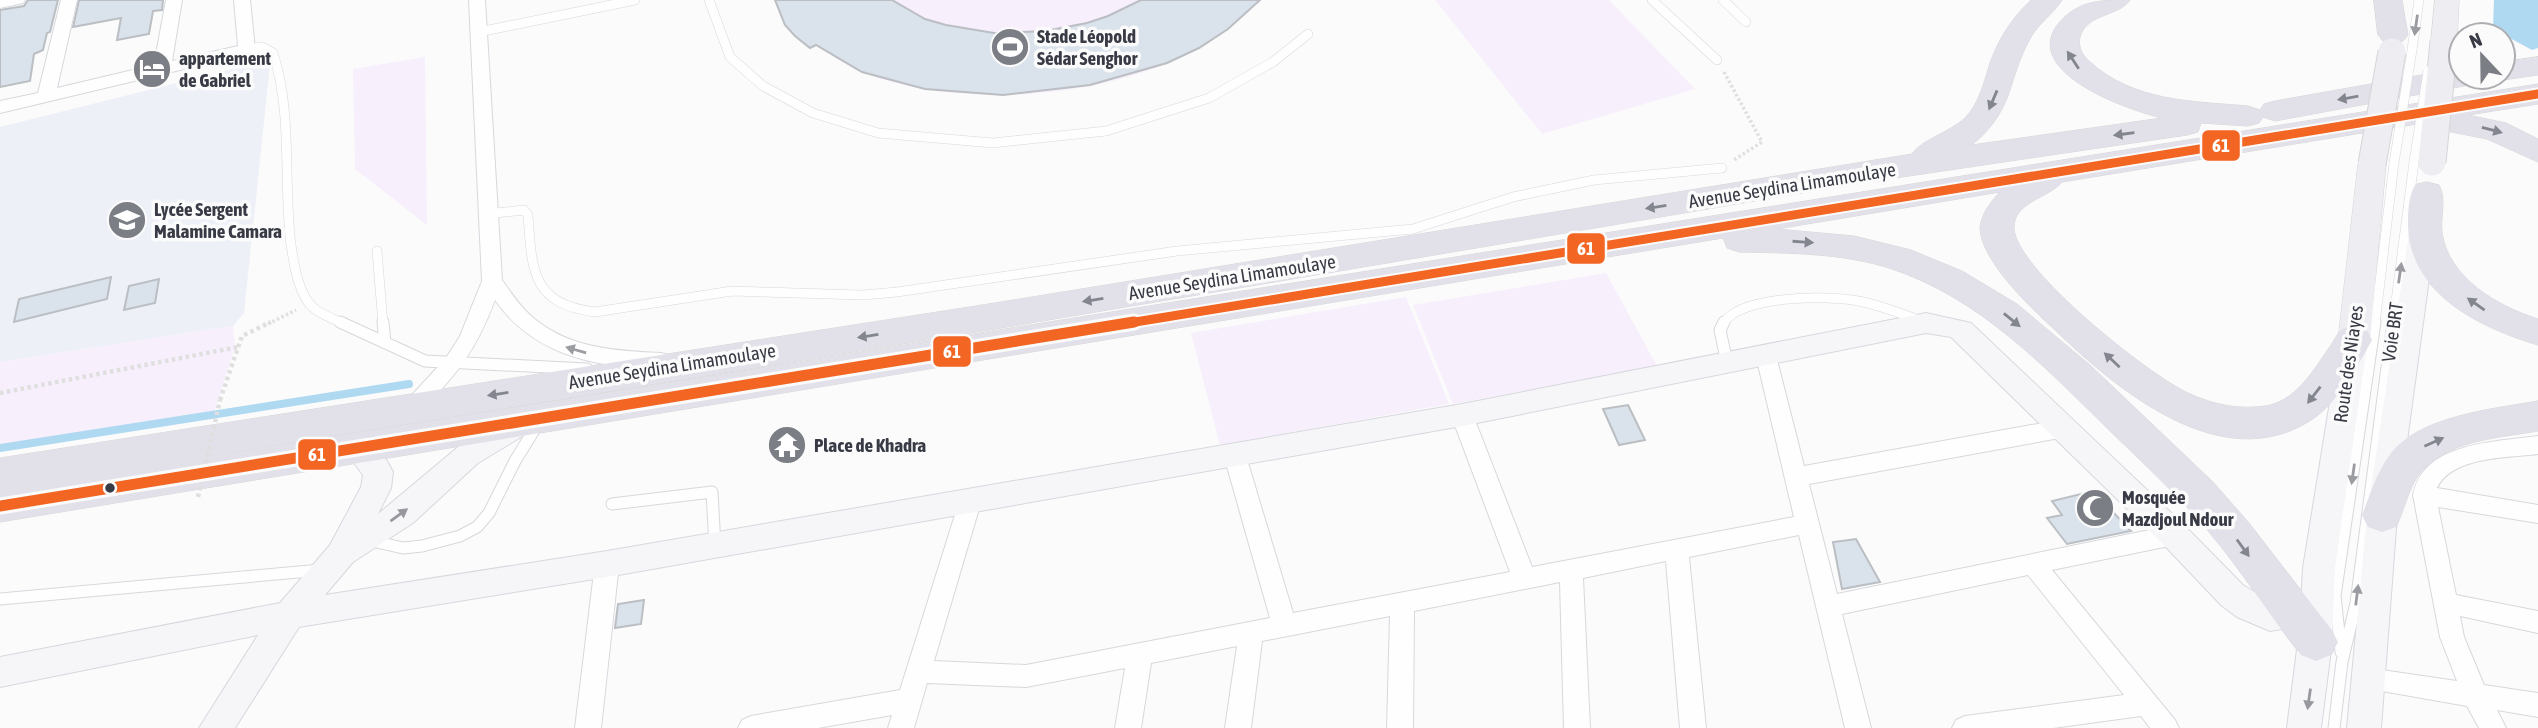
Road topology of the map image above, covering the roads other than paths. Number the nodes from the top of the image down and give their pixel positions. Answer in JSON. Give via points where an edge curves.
{"nodes":[{"id":1,"x":17,"y":0,"type":"edge"},
{"id":2,"x":69,"y":0,"type":"edge"},
{"id":3,"x":174,"y":0,"type":"edge"},
{"id":4,"x":242,"y":0,"type":"edge"},
{"id":5,"x":477,"y":0,"type":"edge"},
{"id":6,"x":635,"y":0,"type":"edge"},
{"id":7,"x":709,"y":0,"type":"edge"},
{"id":8,"x":1652,"y":0,"type":"edge"},
{"id":9,"x":1723,"y":0,"type":"edge"},
{"id":10,"x":2048,"y":0,"type":"edge"},
{"id":11,"x":2116,"y":0,"type":"edge"},
{"id":12,"x":2388,"y":0,"type":"edge"},
{"id":13,"x":2400,"y":0,"type":"edge"},
{"id":14,"x":2419,"y":0,"type":"edge"},
{"id":15,"x":2447,"y":0,"type":"edge"},
{"id":16,"x":0,"y":3,"type":"edge"},
{"id":17,"x":1746,"y":22,"type":"dead end"},
{"id":18,"x":479,"y":32,"type":"junction"},
{"id":19,"x":1308,"y":34,"type":"dead end"},
{"id":20,"x":2399,"y":45,"type":"junction"},
{"id":21,"x":247,"y":49,"type":"junction"},
{"id":22,"x":1717,"y":60,"type":"road end"},
{"id":23,"x":2538,"y":66,"type":"edge"},
{"id":24,"x":162,"y":69,"type":"junction"},
{"id":25,"x":2517,"y":69,"type":"edge"},
{"id":26,"x":2447,"y":80,"type":"edge"},
{"id":27,"x":2538,"y":94,"type":"edge"},
{"id":28,"x":46,"y":96,"type":"junction"},
{"id":29,"x":0,"y":107,"type":"edge"},
{"id":30,"x":2248,"y":116,"type":"junction"},
{"id":31,"x":2401,"y":116,"type":"junction"},
{"id":32,"x":2538,"y":152,"type":"edge"},
{"id":33,"x":2383,"y":164,"type":"junction"},
{"id":34,"x":1722,"y":168,"type":"road end"},
{"id":35,"x":2063,"y":170,"type":"junction"},
{"id":36,"x":1868,"y":171,"type":"junction"},
{"id":37,"x":2424,"y":172,"type":"junction"},
{"id":38,"x":487,"y":214,"type":"junction"},
{"id":39,"x":1612,"y":244,"type":"junction"},
{"id":40,"x":377,"y":251,"type":"dead end"},
{"id":41,"x":492,"y":281,"type":"junction"},
{"id":42,"x":1926,"y":323,"type":"junction"},
{"id":43,"x":2538,"y":332,"type":"edge"},
{"id":44,"x":2354,"y":340,"type":"junction"},
{"id":45,"x":385,"y":343,"type":"junction"},
{"id":46,"x":1766,"y":356,"type":"junction"},
{"id":47,"x":692,"y":363,"type":"junction"},
{"id":48,"x":1727,"y":363,"type":"junction"},
{"id":49,"x":453,"y":364,"type":"junction"},
{"id":50,"x":639,"y":371,"type":"junction"},
{"id":51,"x":410,"y":409,"type":"junction"},
{"id":52,"x":1462,"y":415,"type":"junction"},
{"id":53,"x":2538,"y":416,"type":"edge"},
{"id":54,"x":532,"y":421,"type":"junction"},
{"id":55,"x":2064,"y":428,"type":"junction"},
{"id":56,"x":2538,"y":445,"type":"edge"},
{"id":57,"x":358,"y":448,"type":"junction"},
{"id":58,"x":1235,"y":456,"type":"junction"},
{"id":59,"x":0,"y":474,"type":"edge"},
{"id":60,"x":1796,"y":477,"type":"junction"},
{"id":61,"x":2424,"y":495,"type":"junction"},
{"id":62,"x":970,"y":502,"type":"junction"},
{"id":63,"x":612,"y":504,"type":"dead end"},
{"id":64,"x":0,"y":506,"type":"edge"},
{"id":65,"x":2382,"y":514,"type":"junction"},
{"id":66,"x":2538,"y":514,"type":"edge"},
{"id":67,"x":1808,"y":524,"type":"junction"},
{"id":68,"x":2174,"y":535,"type":"junction"},
{"id":69,"x":715,"y":546,"type":"junction"},
{"id":70,"x":1677,"y":550,"type":"junction"},
{"id":71,"x":344,"y":554,"type":"junction"},
{"id":72,"x":2033,"y":564,"type":"junction"},
{"id":73,"x":607,"y":565,"type":"junction"},
{"id":74,"x":1571,"y":570,"type":"junction"},
{"id":75,"x":1525,"y":579,"type":"junction"},
{"id":76,"x":0,"y":599,"type":"edge"},
{"id":77,"x":1402,"y":603,"type":"junction"},
{"id":78,"x":2446,"y":603,"type":"junction"},
{"id":79,"x":1828,"y":606,"type":"junction"},
{"id":80,"x":289,"y":615,"type":"junction"},
{"id":81,"x":2538,"y":622,"type":"edge"},
{"id":82,"x":1284,"y":625,"type":"junction"},
{"id":83,"x":1251,"y":632,"type":"junction"},
{"id":84,"x":2330,"y":649,"type":"junction"},
{"id":85,"x":1140,"y":653,"type":"junction"},
{"id":86,"x":919,"y":671,"type":"junction"},
{"id":87,"x":1,"y":674,"type":"edge"},
{"id":88,"x":2476,"y":697,"type":"junction"},
{"id":89,"x":911,"y":700,"type":"junction"},
{"id":90,"x":2146,"y":704,"type":"junction"},
{"id":91,"x":2538,"y":705,"type":"edge"},
{"id":92,"x":216,"y":728,"type":"edge"},
{"id":93,"x":588,"y":728,"type":"edge"},
{"id":94,"x":755,"y":728,"type":"edge"},
{"id":95,"x":901,"y":728,"type":"edge"},
{"id":96,"x":1128,"y":728,"type":"edge"},
{"id":97,"x":1238,"y":728,"type":"edge"},
{"id":98,"x":1400,"y":728,"type":"edge"},
{"id":99,"x":1577,"y":728,"type":"edge"},
{"id":100,"x":1693,"y":728,"type":"edge"},
{"id":101,"x":1858,"y":728,"type":"edge"},
{"id":102,"x":1965,"y":728,"type":"edge"},
{"id":103,"x":2166,"y":728,"type":"edge"},
{"id":104,"x":2304,"y":728,"type":"edge"},
{"id":105,"x":2334,"y":728,"type":"edge"},
{"id":106,"x":2364,"y":728,"type":"edge"},
{"id":107,"x":2494,"y":728,"type":"edge"}],
"edges":[{"from":1,"to":16,"type":"street"},
{"from":2,"to":28,"type":"street"},
{"from":3,"to":24,"type":"street"},
{"from":4,"to":21,"type":"street"},
{"from":5,"to":18,"type":"street"},
{"from":6,"to":18,"type":"lane"},
{"from":7,"to":19,"type":"lane","via":[[730,57],[763,86],[813,113],[878,132],[993,143],[1106,131],[1209,98],[1273,62]]},
{"from":8,"to":22,"type":"lane"},
{"from":9,"to":17,"type":"lane"},
{"from":10,"to":36,"type":"highway","one_way":true,"via":[[2021,26],[1992,106],[1981,122],[1950,146]]},
{"from":30,"to":11,"type":"highway","one_way":true,"via":[[2153,107],[2122,97],[2084,74],[2071,59],[2066,33],[2075,20]]},
{"from":12,"to":20,"type":"highway"},
{"from":13,"to":20,"type":"main road","name":"Route des Niayes"},
{"from":14,"to":20,"type":"lane","one_way":true},
{"from":15,"to":37,"type":"main road","name":"Route des Niayes","bridge":true},
{"from":18,"to":38,"type":"street"},
{"from":20,"to":33,"type":"main road","name":"Route des Niayes","bridge":true},
{"from":21,"to":24,"type":"street"},
{"from":21,"to":45,"type":"lane","via":[[262,47],[273,53],[281,77],[289,228],[294,265],[309,304]]},
{"from":23,"to":25,"type":"highway"},
{"from":24,"to":28,"type":"street"},
{"from":26,"to":30,"type":"highway","name":"Avenue Seydina Limamoulaye","one_way":true},
{"from":27,"to":31,"type":"highway","name":"Avenue Seydina Limamoulaye"},
{"from":28,"to":29,"type":"street"},
{"from":30,"to":36,"type":"highway","name":"Avenue Seydina Limamoulaye","one_way":true},
{"from":31,"to":32,"type":"highway","one_way":true,"via":[[2495,130]]},
{"from":31,"to":35,"type":"highway","name":"Avenue Seydina Limamoulaye"},
{"from":33,"to":44,"type":"main road","name":"Route des Niayes"},
{"from":33,"to":84,"type":"lane","name":"Voie BRT","one_way":true,"via":[[2374,332]]},
{"from":34,"to":38,"type":"lane","via":[[1594,180],[1513,197],[1413,229],[1177,251],[897,292],[732,291],[595,312],[575,312],[549,299],[541,289],[531,263],[524,210]]},
{"from":35,"to":39,"type":"highway","name":"Avenue Seydina Limamoulaye"},
{"from":44,"to":35,"type":"highway","one_way":true,"via":[[2304,408],[2261,422],[2203,415],[2150,390],[2124,372],[2020,274],[1999,242],[1997,229],[2007,204]]},
{"from":36,"to":47,"type":"highway","name":"Avenue Seydina Limamoulaye","one_way":true},
{"from":43,"to":37,"type":"highway","one_way":true,"via":[[2483,309],[2441,272],[2426,237]]},
{"from":37,"to":65,"type":"street","name":"Route des Niayes"},
{"from":84,"to":37,"type":"lane","name":"Voie BRT","one_way":true,"via":[[2356,603]]},
{"from":38,"to":41,"type":"street"},
{"from":39,"to":54,"type":"highway","name":"Avenue Seydina Limamoulaye"},
{"from":39,"to":84,"type":"highway","one_way":true,"via":[[1726,240],[1827,244],[1873,252],[1956,282],[2043,344],[2193,487]]},
{"from":40,"to":45,"type":"lane"},
{"from":47,"to":41,"type":"street","one_way":true,"via":[[572,350],[521,319]]},
{"from":41,"to":49,"type":"street","via":[[470,338]]},
{"from":42,"to":46,"type":"street"},
{"from":42,"to":48,"type":"lane","via":[[1852,300],[1753,304],[1728,316],[1720,330]]},
{"from":42,"to":55,"type":"street","via":[[1961,330]]},
{"from":44,"to":84,"type":"street","name":"Route des Niayes","via":[[2319,568]]},
{"from":45,"to":49,"type":"lane","via":[[425,361]]},
{"from":46,"to":48,"type":"street"},
{"from":46,"to":60,"type":"street"},
{"from":47,"to":50,"type":"highway","name":"Avenue Seydina Limamoulaye"},
{"from":48,"to":52,"type":"street"},
{"from":49,"to":50,"type":"lane"},
{"from":49,"to":51,"type":"street"},
{"from":50,"to":51,"type":"highway","name":"Avenue Seydina Limamoulaye","one_way":true},
{"from":51,"to":59,"type":"highway","name":"Avenue Seydina Limamoulaye"},
{"from":52,"to":58,"type":"street"},
{"from":52,"to":75,"type":"street"},
{"from":65,"to":53,"type":"highway","one_way":true,"via":[[2414,452],[2460,432]]},
{"from":54,"to":57,"type":"highway","name":"Avenue Seydina Limamoulaye"},
{"from":71,"to":54,"type":"street","one_way":true,"via":[[402,514],[468,455]]},
{"from":54,"to":71,"type":"lane","via":[[489,513],[477,527],[422,546]]},
{"from":55,"to":60,"type":"street"},
{"from":55,"to":68,"type":"street"},
{"from":56,"to":61,"type":"street","via":[[2461,458],[2441,467],[2429,479]]},
{"from":57,"to":64,"type":"highway","name":"Avenue Seydina Limamoulaye"},
{"from":57,"to":71,"type":"street","via":[[378,471],[376,488]]},
{"from":58,"to":62,"type":"street"},
{"from":58,"to":82,"type":"street"},
{"from":60,"to":67,"type":"street"},
{"from":61,"to":66,"type":"street"},
{"from":61,"to":78,"type":"street"},
{"from":62,"to":69,"type":"street"},
{"from":62,"to":86,"type":"street"},
{"from":63,"to":69,"type":"lane","via":[[712,492]]},
{"from":65,"to":84,"type":"street","name":"Route des Niayes"},
{"from":67,"to":70,"type":"street"},
{"from":67,"to":79,"type":"street"},
{"from":68,"to":72,"type":"street"},
{"from":68,"to":84,"type":"street","via":[[2248,607]]},
{"from":69,"to":73,"type":"street"},
{"from":70,"to":74,"type":"street"},
{"from":70,"to":100,"type":"street"},
{"from":71,"to":76,"type":"lane","via":[[311,569]]},
{"from":71,"to":80,"type":"street"},
{"from":72,"to":79,"type":"street"},
{"from":72,"to":90,"type":"street"},
{"from":73,"to":80,"type":"street"},
{"from":73,"to":93,"type":"street"},
{"from":74,"to":75,"type":"street"},
{"from":74,"to":99,"type":"street"},
{"from":75,"to":77,"type":"street"},
{"from":77,"to":82,"type":"street"},
{"from":77,"to":98,"type":"street"},
{"from":78,"to":81,"type":"street"},
{"from":78,"to":88,"type":"street","via":[[2452,637]]},
{"from":79,"to":101,"type":"street"},
{"from":80,"to":87,"type":"street"},
{"from":80,"to":92,"type":"street"},
{"from":82,"to":83,"type":"street"},
{"from":83,"to":85,"type":"street"},
{"from":83,"to":97,"type":"street"},
{"from":84,"to":88,"type":"street"},
{"from":84,"to":104,"type":"street","name":"Route des Niayes","one_way":true},
{"from":84,"to":105,"type":"lane","name":"Voie BRT"},
{"from":84,"to":106,"type":"street","name":"Route des Niayes"},
{"from":85,"to":86,"type":"street","via":[[1026,676]]},
{"from":85,"to":96,"type":"street"},
{"from":86,"to":89,"type":"street"},
{"from":88,"to":91,"type":"street"},
{"from":88,"to":107,"type":"street"},
{"from":89,"to":94,"type":"street"},
{"from":89,"to":95,"type":"street"},
{"from":90,"to":102,"type":"street"},
{"from":90,"to":103,"type":"street"}]}
